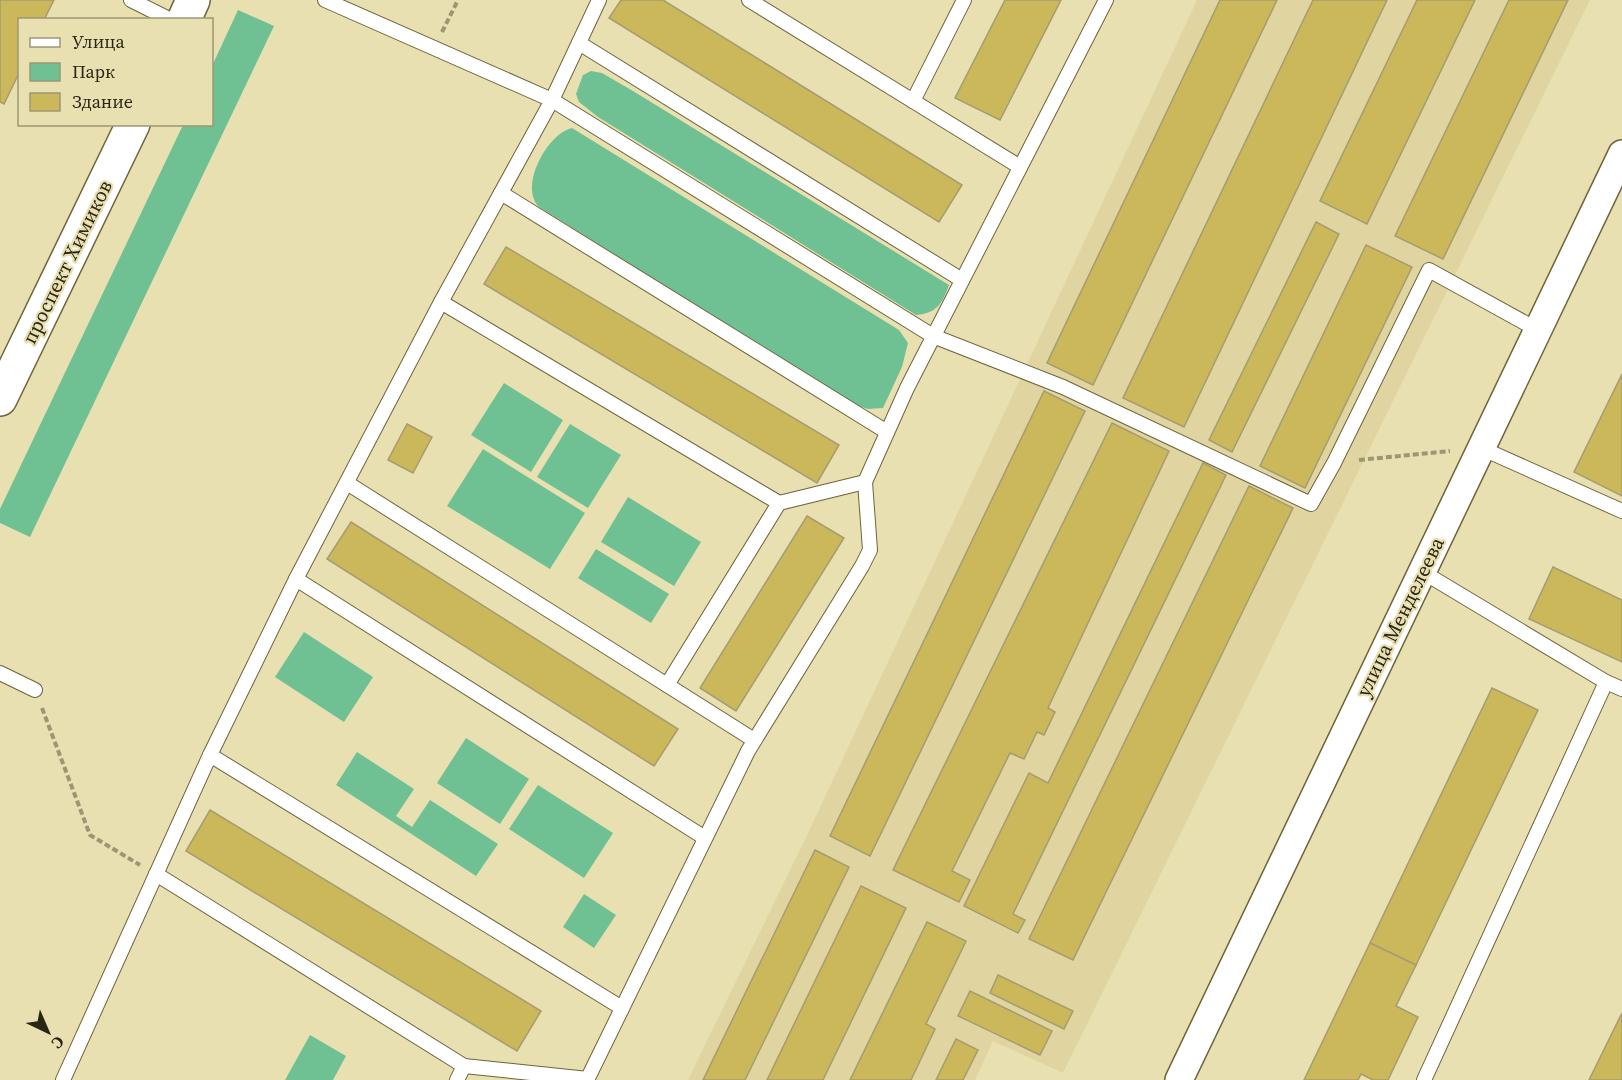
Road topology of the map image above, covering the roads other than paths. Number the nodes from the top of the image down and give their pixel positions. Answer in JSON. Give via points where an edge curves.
{"nodes":[{"id":1,"x":131,"y":0,"type":"edge"},
{"id":2,"x":194,"y":0,"type":"edge"},
{"id":3,"x":325,"y":0,"type":"edge"},
{"id":4,"x":599,"y":0,"type":"edge"},
{"id":5,"x":749,"y":0,"type":"edge"},
{"id":6,"x":964,"y":0,"type":"edge"},
{"id":7,"x":1106,"y":0,"type":"edge"},
{"id":8,"x":167,"y":18,"type":"edge"},
{"id":9,"x":185,"y":18,"type":"edge"},
{"id":10,"x":579,"y":43,"type":"junction"},
{"id":11,"x":552,"y":100,"type":"junction"},
{"id":12,"x":913,"y":101,"type":"junction"},
{"id":13,"x":132,"y":126,"type":"edge"},
{"id":14,"x":1622,"y":154,"type":"edge"},
{"id":15,"x":1020,"y":168,"type":"junction"},
{"id":16,"x":501,"y":193,"type":"junction"},
{"id":17,"x":962,"y":280,"type":"junction"},
{"id":18,"x":441,"y":302,"type":"junction"},
{"id":19,"x":1538,"y":330,"type":"junction"},
{"id":20,"x":933,"y":336,"type":"junction"},
{"id":21,"x":0,"y":399,"type":"edge"},
{"id":22,"x":887,"y":432,"type":"junction"},
{"id":23,"x":1481,"y":448,"type":"junction"},
{"id":24,"x":865,"y":482,"type":"junction"},
{"id":25,"x":347,"y":483,"type":"junction"},
{"id":26,"x":779,"y":503,"type":"junction"},
{"id":27,"x":1622,"y":511,"type":"edge"},
{"id":28,"x":1421,"y":571,"type":"junction"},
{"id":29,"x":296,"y":579,"type":"junction"},
{"id":30,"x":0,"y":673,"type":"edge"},
{"id":31,"x":1606,"y":682,"type":"junction"},
{"id":32,"x":667,"y":685,"type":"junction"},
{"id":33,"x":1622,"y":689,"type":"edge"},
{"id":34,"x":35,"y":690,"type":"road end"},
{"id":35,"x":754,"y":740,"type":"junction"},
{"id":36,"x":210,"y":755,"type":"junction"},
{"id":37,"x":705,"y":838,"type":"junction"},
{"id":38,"x":156,"y":874,"type":"junction"},
{"id":39,"x":622,"y":1008,"type":"junction"},
{"id":40,"x":464,"y":1066,"type":"junction"},
{"id":41,"x":65,"y":1076,"type":"edge"},
{"id":42,"x":588,"y":1079,"type":"edge"},
{"id":43,"x":79,"y":1080,"type":"edge"},
{"id":44,"x":457,"y":1080,"type":"edge"},
{"id":45,"x":1179,"y":1080,"type":"edge"},
{"id":46,"x":1424,"y":1080,"type":"edge"}],
"edges":[{"from":1,"to":8,"type":"lane"},
{"from":2,"to":9,"type":"main road"},
{"from":3,"to":11,"type":"lane"},
{"from":4,"to":10,"type":"lane"},
{"from":5,"to":12,"type":"lane"},
{"from":6,"to":12,"type":"lane"},
{"from":7,"to":15,"type":"lane"},
{"from":10,"to":11,"type":"lane"},
{"from":10,"to":17,"type":"lane"},
{"from":11,"to":16,"type":"lane"},
{"from":11,"to":20,"type":"lane"},
{"from":12,"to":15,"type":"lane"},
{"from":13,"to":21,"type":"main road","name":"проспект Химиков"},
{"from":14,"to":19,"type":"street","name":"улица Менделеева"},
{"from":15,"to":17,"type":"lane"},
{"from":16,"to":18,"type":"lane"},
{"from":16,"to":22,"type":"lane"},
{"from":17,"to":20,"type":"lane"},
{"from":18,"to":25,"type":"lane"},
{"from":18,"to":26,"type":"lane"},
{"from":19,"to":20,"type":"lane","via":[[1429,270],[1311,504],[1063,387]]},
{"from":19,"to":23,"type":"street","name":"улица Менделеева"},
{"from":20,"to":22,"type":"lane"},
{"from":22,"to":24,"type":"lane"},
{"from":23,"to":27,"type":"lane"},
{"from":23,"to":28,"type":"street","name":"улица Менделеева"},
{"from":24,"to":26,"type":"lane"},
{"from":24,"to":35,"type":"lane","via":[[870,550]]},
{"from":25,"to":29,"type":"lane"},
{"from":25,"to":32,"type":"lane"},
{"from":26,"to":32,"type":"lane"},
{"from":28,"to":31,"type":"lane"},
{"from":28,"to":45,"type":"street","name":"улица Менделеева"},
{"from":29,"to":36,"type":"lane"},
{"from":29,"to":37,"type":"lane"},
{"from":30,"to":34,"type":"lane"},
{"from":31,"to":33,"type":"lane"},
{"from":31,"to":46,"type":"lane"},
{"from":32,"to":35,"type":"lane"},
{"from":35,"to":37,"type":"lane"},
{"from":36,"to":38,"type":"lane"},
{"from":36,"to":39,"type":"lane"},
{"from":37,"to":39,"type":"lane"},
{"from":38,"to":40,"type":"lane"},
{"from":38,"to":41,"type":"lane"},
{"from":39,"to":42,"type":"lane"},
{"from":40,"to":42,"type":"lane"},
{"from":40,"to":44,"type":"lane"},
{"from":41,"to":43,"type":"lane"}]}
